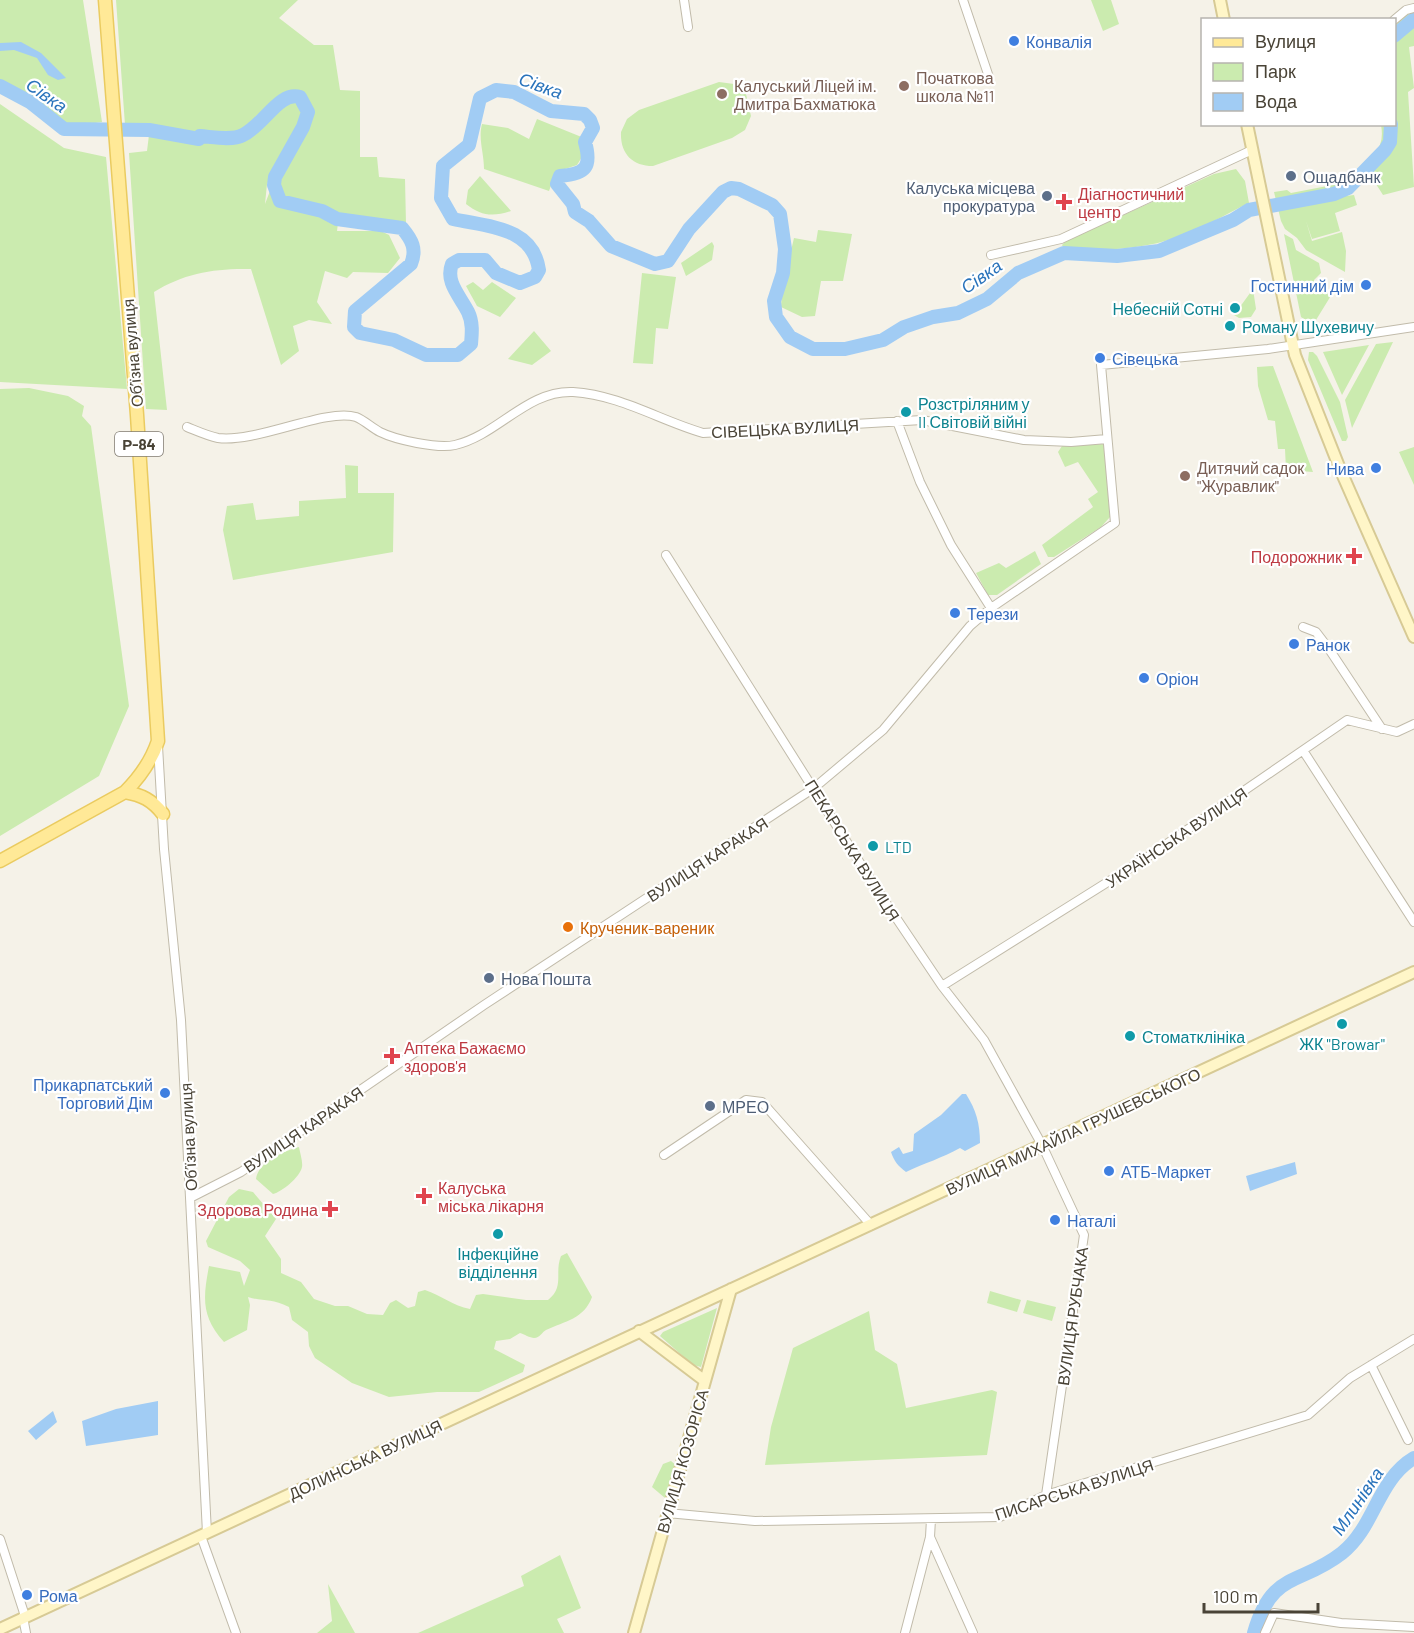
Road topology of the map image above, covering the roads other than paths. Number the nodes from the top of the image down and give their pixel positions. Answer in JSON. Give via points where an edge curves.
{"nodes":[{"id":1,"x":105,"y":0,"type":"edge"},
{"id":2,"x":684,"y":0,"type":"edge"},
{"id":3,"x":963,"y":0,"type":"edge"},
{"id":4,"x":1220,"y":0,"type":"edge"},
{"id":5,"x":1414,"y":8,"type":"edge"},
{"id":6,"x":1224,"y":18,"type":"edge"},
{"id":7,"x":1396,"y":19,"type":"edge"},
{"id":8,"x":688,"y":27,"type":"dead end"},
{"id":9,"x":989,"y":77,"type":"dead end"},
{"id":10,"x":1247,"y":126,"type":"edge"},
{"id":11,"x":1252,"y":150,"type":"junction"},
{"id":12,"x":992,"y":255,"type":"dead end"},
{"id":13,"x":1414,"y":327,"type":"edge"},
{"id":14,"x":1293,"y":345,"type":"junction"},
{"id":15,"x":897,"y":422,"type":"junction"},
{"id":16,"x":187,"y":427,"type":"dead end"},
{"id":17,"x":1107,"y":440,"type":"junction"},
{"id":18,"x":666,"y":555,"type":"dead end"},
{"id":19,"x":992,"y":608,"type":"junction"},
{"id":20,"x":1303,"y":627,"type":"dead end"},
{"id":21,"x":1414,"y":637,"type":"edge"},
{"id":22,"x":1414,"y":724,"type":"edge"},
{"id":23,"x":1382,"y":729,"type":"junction"},
{"id":24,"x":158,"y":741,"type":"junction"},
{"id":25,"x":1304,"y":752,"type":"junction"},
{"id":26,"x":814,"y":788,"type":"junction"},
{"id":27,"x":125,"y":792,"type":"junction"},
{"id":28,"x":163,"y":814,"type":"junction"},
{"id":29,"x":0,"y":861,"type":"edge"},
{"id":30,"x":1414,"y":922,"type":"edge"},
{"id":31,"x":1414,"y":972,"type":"edge"},
{"id":32,"x":942,"y":986,"type":"junction"},
{"id":33,"x":1042,"y":1145,"type":"junction"},
{"id":34,"x":664,"y":1155,"type":"dead end"},
{"id":35,"x":192,"y":1197,"type":"junction"},
{"id":36,"x":871,"y":1225,"type":"junction"},
{"id":37,"x":731,"y":1289,"type":"junction"},
{"id":38,"x":639,"y":1331,"type":"junction"},
{"id":39,"x":1414,"y":1339,"type":"edge"},
{"id":40,"x":1371,"y":1365,"type":"junction"},
{"id":41,"x":705,"y":1381,"type":"junction"},
{"id":42,"x":1408,"y":1440,"type":"dead end"},
{"id":43,"x":1047,"y":1495,"type":"junction"},
{"id":44,"x":668,"y":1513,"type":"junction"},
{"id":45,"x":931,"y":1519,"type":"junction"},
{"id":46,"x":204,"y":1534,"type":"junction"},
{"id":47,"x":930,"y":1537,"type":"junction"},
{"id":48,"x":0,"y":1539,"type":"edge"},
{"id":49,"x":24,"y":1617,"type":"junction"},
{"id":50,"x":1414,"y":1627,"type":"edge"},
{"id":51,"x":0,"y":1629,"type":"edge"},
{"id":52,"x":26,"y":1633,"type":"edge"},
{"id":53,"x":236,"y":1633,"type":"edge"},
{"id":54,"x":634,"y":1633,"type":"edge"},
{"id":55,"x":905,"y":1633,"type":"edge"},
{"id":56,"x":973,"y":1633,"type":"edge"},
{"id":57,"x":1265,"y":1633,"type":"edge"}],
"edges":[{"from":1,"to":24,"type":"main road","name":"Обʼїзна вулиця","number":"Р-84"},
{"from":2,"to":8,"type":"street"},
{"from":3,"to":9,"type":"street"},
{"from":4,"to":6,"type":"main road"},
{"from":5,"to":7,"type":"street"},
{"from":10,"to":11,"type":"main road"},
{"from":11,"to":12,"type":"street","via":[[1061,239]]},
{"from":11,"to":14,"type":"main road"},
{"from":13,"to":14,"type":"street"},
{"from":14,"to":17,"type":"street","via":[[1101,365]]},
{"from":14,"to":21,"type":"main road","via":[[1316,410]]},
{"from":15,"to":16,"type":"street","name":"СІВЕЦЬКА ВУЛИЦЯ","via":[[703,433],[609,398],[573,392],[552,394],[520,409],[477,438],[446,446],[382,433],[356,417],[336,417],[218,438]]},
{"from":15,"to":17,"type":"street","name":"СІВЕЦЬКА ВУЛИЦЯ","via":[[946,423],[1024,440]]},
{"from":15,"to":19,"type":"street","via":[[920,482],[951,545]]},
{"from":17,"to":19,"type":"street","name":"ВУЛИЦЯ КАРАКАЯ","via":[[1115,523]]},
{"from":18,"to":26,"type":"street","name":"ПЕКАРСЬКА ВУЛИЦЯ"},
{"from":19,"to":26,"type":"street","name":"ВУЛИЦЯ КАРАКАЯ","via":[[970,626],[883,730]]},
{"from":20,"to":23,"type":"street","via":[[1316,632],[1323,641]]},
{"from":22,"to":23,"type":"street","name":"УКРАЇНСЬКА ВУЛИЦЯ","via":[[1396,732]]},
{"from":23,"to":25,"type":"street","name":"УКРАЇНСЬКА ВУЛИЦЯ","via":[[1347,720]]},
{"from":24,"to":27,"type":"main road","via":[[147,765]]},
{"from":24,"to":28,"type":"street","name":"Обʼїзна вулиця"},
{"from":25,"to":30,"type":"street"},
{"from":25,"to":32,"type":"street","name":"УКРАЇНСЬКА ВУЛИЦЯ","via":[[1119,876]]},
{"from":26,"to":32,"type":"street","name":"ПЕКАРСЬКА ВУЛИЦЯ"},
{"from":26,"to":35,"type":"street","name":"ВУЛИЦЯ КАРАКАЯ","via":[[484,1005],[241,1172]]},
{"from":27,"to":28,"type":"main road","via":[[145,797]]},
{"from":27,"to":29,"type":"main road"},
{"from":28,"to":35,"type":"street","name":"Обʼїзна вулиця"},
{"from":31,"to":33,"type":"main road","name":"ВУЛИЦЯ МИХАЙЛА ГРУШЕВСЬКОГО"},
{"from":32,"to":33,"type":"street","name":"ПЕКАРСЬКА ВУЛИЦЯ","via":[[984,1040]]},
{"from":33,"to":36,"type":"main road","name":"ВУЛИЦЯ МИХАЙЛА ГРУШЕВСЬКОГО"},
{"from":33,"to":43,"type":"street","name":"ВУЛИЦЯ РУБЧАКА","via":[[1084,1235]]},
{"from":34,"to":36,"type":"street","via":[[746,1100],[762,1102]]},
{"from":35,"to":46,"type":"street","name":"Обʼїзна вулиця"},
{"from":36,"to":37,"type":"main road","name":"ВУЛИЦЯ МИХАЙЛА ГРУШЕВСЬКОГО"},
{"from":37,"to":38,"type":"main road","name":"ДОЛИНСЬКА ВУЛИЦЯ"},
{"from":37,"to":41,"type":"main road","name":"ВУЛИЦЯ КОЗОРІСА"},
{"from":38,"to":41,"type":"main road"},
{"from":38,"to":46,"type":"main road","name":"ДОЛИНСЬКА ВУЛИЦЯ"},
{"from":39,"to":40,"type":"street","name":"ПИСАРСЬКА ВУЛИЦЯ"},
{"from":40,"to":42,"type":"street"},
{"from":40,"to":43,"type":"street","name":"ПИСАРСЬКА ВУЛИЦЯ","via":[[1308,1415]]},
{"from":41,"to":44,"type":"main road","name":"ВУЛИЦЯ КОЗОРІСА"},
{"from":43,"to":45,"type":"street","name":"ПИСАРСЬКА ВУЛИЦЯ","via":[[1000,1517]]},
{"from":44,"to":45,"type":"street","name":"ПИСАРСЬКА ВУЛИЦЯ","via":[[755,1521]]},
{"from":44,"to":54,"type":"main road","name":"ВУЛИЦЯ КОЗОРІСА"},
{"from":45,"to":47,"type":"street"},
{"from":46,"to":49,"type":"main road","name":"ДОЛИНСЬКА ВУЛИЦЯ"},
{"from":46,"to":53,"type":"street","name":"Обʼїзна вулиця"},
{"from":47,"to":55,"type":"street"},
{"from":47,"to":56,"type":"street"},
{"from":48,"to":49,"type":"street"},
{"from":49,"to":51,"type":"main road","name":"ДОЛИНСЬКА ВУЛИЦЯ"},
{"from":49,"to":52,"type":"street"},
{"from":50,"to":57,"type":"street","via":[[1341,1623],[1274,1613]]}]}
